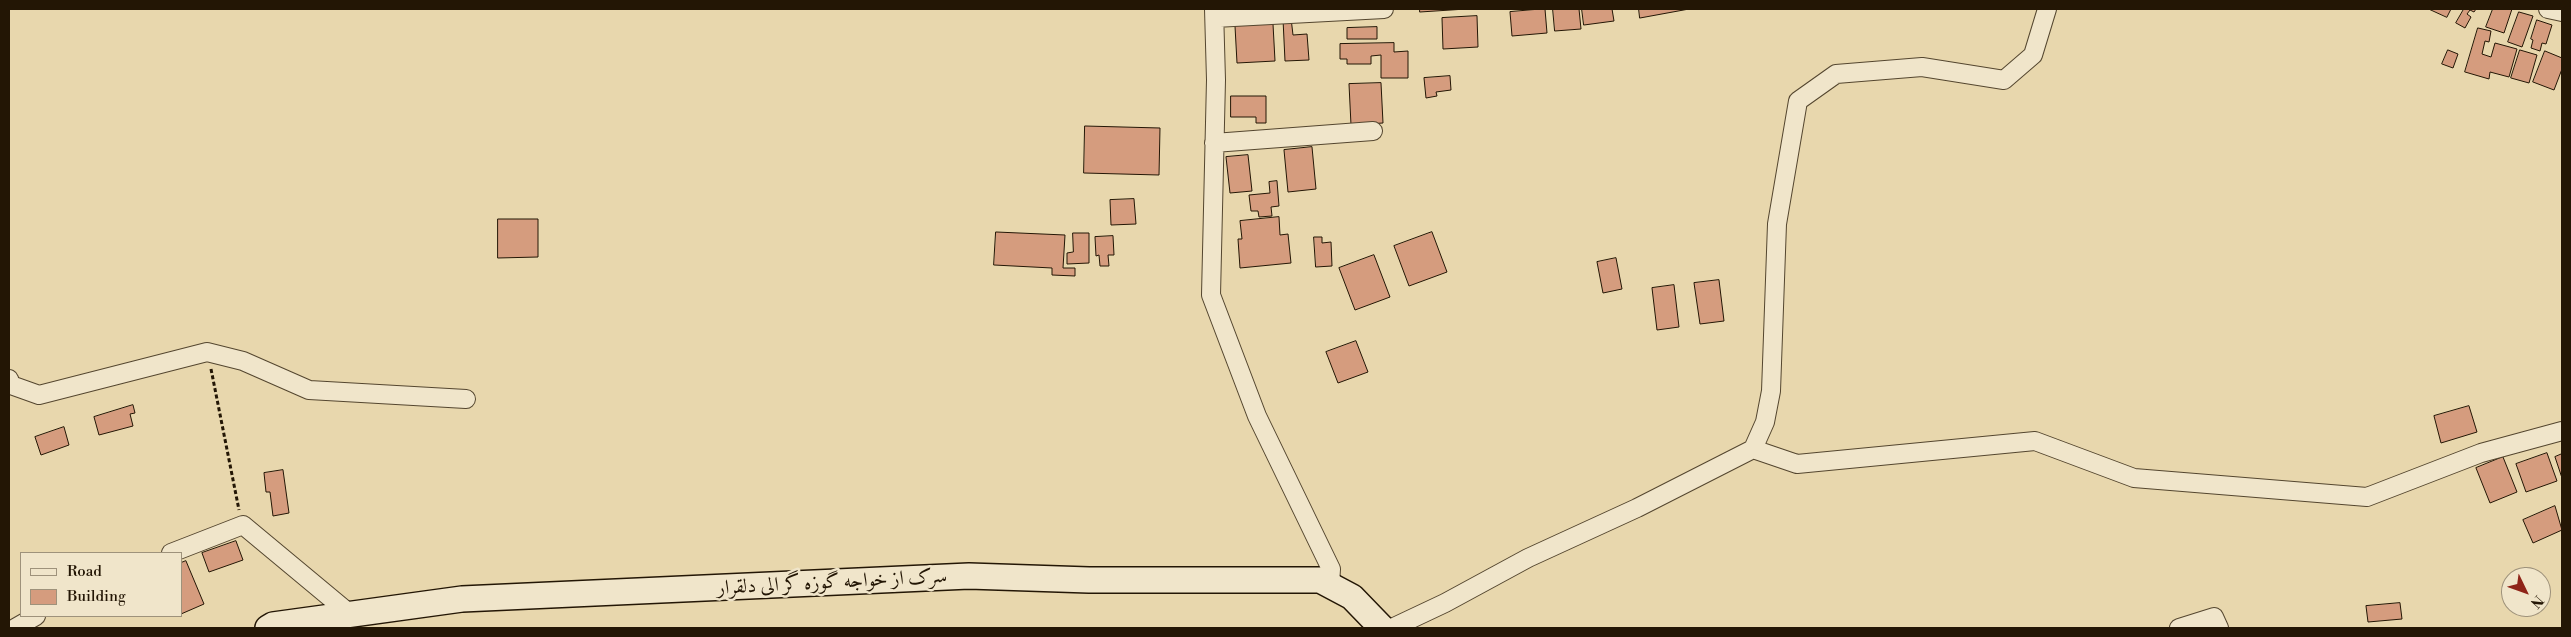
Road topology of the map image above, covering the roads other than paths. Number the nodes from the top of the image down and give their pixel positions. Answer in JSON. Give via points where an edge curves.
{"nodes":[{"id":1,"x":1384,"y":9,"type":"edge"},
{"id":2,"x":2047,"y":9,"type":"edge"},
{"id":3,"x":2548,"y":9,"type":"edge"},
{"id":4,"x":2562,"y":12,"type":"edge"},
{"id":5,"x":1214,"y":14,"type":"edge"},
{"id":6,"x":1373,"y":131,"type":"dead end"},
{"id":7,"x":1214,"y":143,"type":"junction"},
{"id":8,"x":9,"y":379,"type":"edge"},
{"id":9,"x":466,"y":399,"type":"dead end"},
{"id":10,"x":2562,"y":431,"type":"edge"},
{"id":11,"x":1753,"y":449,"type":"junction"},
{"id":12,"x":174,"y":552,"type":"edge"},
{"id":13,"x":1330,"y":585,"type":"junction"},
{"id":14,"x":350,"y":614,"type":"junction"},
{"id":15,"x":34,"y":617,"type":"edge"},
{"id":16,"x":15,"y":628,"type":"edge"},
{"id":17,"x":268,"y":628,"type":"edge"},
{"id":18,"x":1382,"y":628,"type":"edge"},
{"id":19,"x":1392,"y":628,"type":"edge"},
{"id":20,"x":2179,"y":628,"type":"edge"},
{"id":21,"x":2219,"y":628,"type":"edge"}],
"edges":[{"from":1,"to":5,"type":"street"},
{"from":2,"to":11,"type":"street","via":[[2033,55],[2004,80],[1922,67],[1836,74],[1798,101],[1777,224],[1771,392],[1765,422]]},
{"from":3,"to":4,"type":"street"},
{"from":5,"to":7,"type":"street"},
{"from":6,"to":7,"type":"street"},
{"from":7,"to":13,"type":"street","via":[[1211,295],[1257,416],[1331,569]]},
{"from":8,"to":9,"type":"street","via":[[11,386],[39,395],[207,352],[243,361],[310,390]]},
{"from":10,"to":11,"type":"street","via":[[2481,453],[2367,497],[2134,478],[2035,441],[1797,464]]},
{"from":11,"to":19,"type":"street"},
{"from":12,"to":14,"type":"street","via":[[243,525]]},
{"from":13,"to":14,"type":"street","name":"سرک از خواجه گوزه گر الی دلقرار","via":[[1320,580],[1089,580],[969,576],[462,599]]},
{"from":13,"to":18,"type":"street","name":"سرک از خواجه گوزه گر الی دلقرار","via":[[1352,597]]},
{"from":14,"to":17,"type":"street","name":"سرک از خواجه گوزه گر الی دلقرار"},
{"from":15,"to":16,"type":"street"},
{"from":20,"to":21,"type":"street","via":[[2214,617]]}]}
